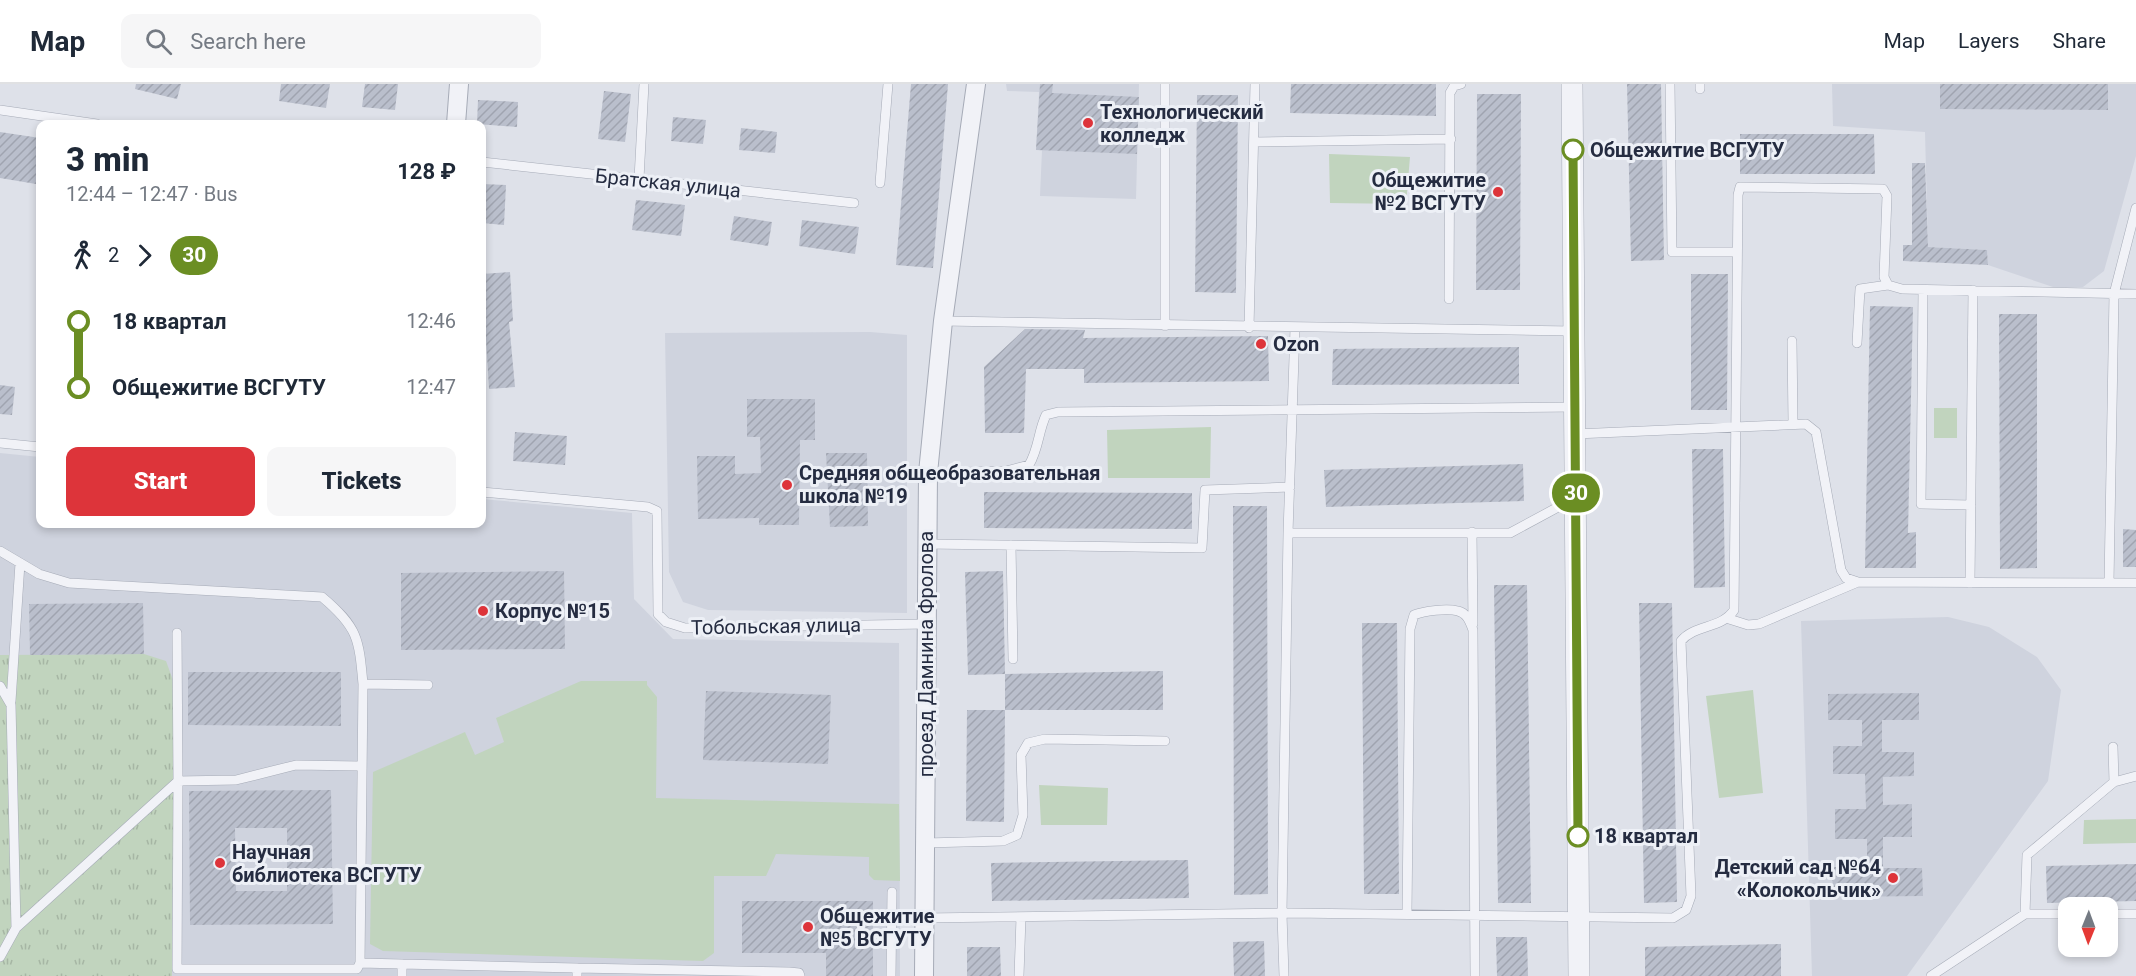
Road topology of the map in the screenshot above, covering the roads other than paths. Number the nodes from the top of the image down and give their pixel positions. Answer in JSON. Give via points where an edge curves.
{"nodes":[{"id":1,"x":459,"y":84,"type":"edge"},
{"id":2,"x":644,"y":84,"type":"edge"},
{"id":3,"x":888,"y":84,"type":"edge"},
{"id":4,"x":976,"y":84,"type":"edge"},
{"id":5,"x":1165,"y":84,"type":"edge"},
{"id":6,"x":1255,"y":84,"type":"edge"},
{"id":7,"x":1461,"y":84,"type":"edge"},
{"id":8,"x":1572,"y":84,"type":"edge"},
{"id":9,"x":1670,"y":84,"type":"edge"},
{"id":10,"x":0,"y":110,"type":"edge"},
{"id":11,"x":70,"y":120,"type":"edge"},
{"id":12,"x":456,"y":120,"type":"edge"},
{"id":13,"x":1451,"y":140,"type":"junction"},
{"id":14,"x":1254,"y":142,"type":"junction"},
{"id":15,"x":486,"y":162,"type":"edge"},
{"id":16,"x":639,"y":179,"type":"junction"},
{"id":17,"x":880,"y":183,"type":"dead end"},
{"id":18,"x":854,"y":203,"type":"dead end"},
{"id":19,"x":2136,"y":208,"type":"edge"},
{"id":20,"x":1737,"y":252,"type":"junction"},
{"id":21,"x":1888,"y":285,"type":"junction"},
{"id":22,"x":1923,"y":290,"type":"junction"},
{"id":23,"x":1973,"y":291,"type":"junction"},
{"id":24,"x":2114,"y":294,"type":"junction"},
{"id":25,"x":2136,"y":294,"type":"edge"},
{"id":26,"x":1449,"y":299,"type":"dead end"},
{"id":27,"x":943,"y":321,"type":"junction"},
{"id":28,"x":1165,"y":326,"type":"junction"},
{"id":29,"x":1249,"y":328,"type":"junction"},
{"id":30,"x":1295,"y":328,"type":"junction"},
{"id":31,"x":1574,"y":331,"type":"junction"},
{"id":32,"x":1792,"y":342,"type":"dead end"},
{"id":33,"x":1857,"y":343,"type":"dead end"},
{"id":34,"x":1575,"y":407,"type":"junction"},
{"id":35,"x":1293,"y":411,"type":"junction"},
{"id":36,"x":1793,"y":423,"type":"junction"},
{"id":37,"x":1734,"y":427,"type":"junction"},
{"id":38,"x":1575,"y":434,"type":"junction"},
{"id":39,"x":0,"y":443,"type":"edge"},
{"id":40,"x":36,"y":447,"type":"edge"},
{"id":41,"x":928,"y":473,"type":"junction"},
{"id":42,"x":1290,"y":487,"type":"junction"},
{"id":43,"x":486,"y":492,"type":"edge"},
{"id":44,"x":1576,"y":498,"type":"junction"},
{"id":45,"x":1971,"y":505,"type":"junction"},
{"id":46,"x":1472,"y":532,"type":"junction"},
{"id":47,"x":1288,"y":534,"type":"junction"},
{"id":48,"x":927,"y":544,"type":"junction"},
{"id":49,"x":1011,"y":545,"type":"junction"},
{"id":50,"x":0,"y":551,"type":"edge"},
{"id":51,"x":20,"y":563,"type":"junction"},
{"id":52,"x":1858,"y":582,"type":"junction"},
{"id":53,"x":1970,"y":583,"type":"junction"},
{"id":54,"x":2109,"y":583,"type":"junction"},
{"id":55,"x":2136,"y":583,"type":"edge"},
{"id":56,"x":1729,"y":619,"type":"junction"},
{"id":57,"x":926,"y":624,"type":"junction"},
{"id":58,"x":1473,"y":630,"type":"junction"},
{"id":59,"x":177,"y":633,"type":"dead end"},
{"id":60,"x":1013,"y":659,"type":"dead end"},
{"id":61,"x":363,"y":684,"type":"junction"},
{"id":62,"x":428,"y":685,"type":"dead end"},
{"id":63,"x":0,"y":686,"type":"edge"},
{"id":64,"x":11,"y":705,"type":"junction"},
{"id":65,"x":1165,"y":741,"type":"dead end"},
{"id":66,"x":2114,"y":747,"type":"dead end"},
{"id":67,"x":360,"y":766,"type":"junction"},
{"id":68,"x":2136,"y":776,"type":"edge"},
{"id":69,"x":178,"y":781,"type":"junction"},
{"id":70,"x":2114,"y":782,"type":"junction"},
{"id":71,"x":925,"y":843,"type":"junction"},
{"id":72,"x":892,"y":891,"type":"dead end"},
{"id":73,"x":1282,"y":914,"type":"junction"},
{"id":74,"x":1407,"y":914,"type":"junction"},
{"id":75,"x":1475,"y":914,"type":"junction"},
{"id":76,"x":2025,"y":914,"type":"junction"},
{"id":77,"x":2058,"y":914,"type":"edge"},
{"id":78,"x":2118,"y":914,"type":"edge"},
{"id":79,"x":2136,"y":914,"type":"edge"},
{"id":80,"x":1021,"y":917,"type":"junction"},
{"id":81,"x":924,"y":918,"type":"junction"},
{"id":82,"x":1579,"y":918,"type":"junction"},
{"id":83,"x":16,"y":928,"type":"junction"},
{"id":84,"x":0,"y":957,"type":"edge"},
{"id":85,"x":360,"y":963,"type":"junction"},
{"id":86,"x":402,"y":964,"type":"junction"},
{"id":87,"x":577,"y":972,"type":"edge"},
{"id":88,"x":177,"y":973,"type":"edge"},
{"id":89,"x":1583,"y":973,"type":"edge"},
{"id":90,"x":402,"y":976,"type":"edge"},
{"id":91,"x":800,"y":976,"type":"edge"},
{"id":92,"x":891,"y":976,"type":"edge"},
{"id":93,"x":924,"y":976,"type":"edge"},
{"id":94,"x":1019,"y":976,"type":"edge"},
{"id":95,"x":1284,"y":976,"type":"edge"},
{"id":96,"x":1475,"y":976,"type":"edge"},
{"id":97,"x":1931,"y":976,"type":"edge"}],
"edges":[{"from":1,"to":12,"type":"street"},
{"from":2,"to":16,"type":"lane"},
{"from":3,"to":17,"type":"lane"},
{"from":4,"to":27,"type":"street","name":"проезд Дамнина Фролова"},
{"from":5,"to":28,"type":"lane"},
{"from":6,"to":14,"type":"lane"},
{"from":7,"to":13,"type":"lane","via":[[1450,93]]},
{"from":8,"to":31,"type":"street"},
{"from":9,"to":20,"type":"lane","via":[[1672,252]]},
{"from":10,"to":11,"type":"lane"},
{"from":13,"to":14,"type":"lane"},
{"from":13,"to":26,"type":"lane"},
{"from":14,"to":29,"type":"lane"},
{"from":15,"to":16,"type":"lane","name":"Братская улица"},
{"from":16,"to":18,"type":"lane","name":"Братская улица"},
{"from":19,"to":24,"type":"lane"},
{"from":20,"to":21,"type":"lane","via":[[1740,187],[1874,187],[1883,189],[1887,196],[1884,277]]},
{"from":20,"to":37,"type":"lane"},
{"from":21,"to":22,"type":"lane"},
{"from":21,"to":33,"type":"lane","via":[[1860,288]]},
{"from":22,"to":23,"type":"lane"},
{"from":22,"to":45,"type":"lane","via":[[1921,504]]},
{"from":23,"to":24,"type":"lane"},
{"from":23,"to":45,"type":"lane"},
{"from":24,"to":25,"type":"lane"},
{"from":24,"to":54,"type":"lane"},
{"from":27,"to":28,"type":"lane"},
{"from":27,"to":41,"type":"street","name":"проезд Дамнина Фролова"},
{"from":28,"to":29,"type":"lane"},
{"from":29,"to":30,"type":"lane"},
{"from":30,"to":31,"type":"lane"},
{"from":30,"to":35,"type":"lane"},
{"from":31,"to":34,"type":"street"},
{"from":32,"to":36,"type":"lane"},
{"from":34,"to":35,"type":"lane"},
{"from":34,"to":38,"type":"street"},
{"from":35,"to":41,"type":"lane","via":[[1058,412],[1046,415],[1038,450],[1029,465],[1006,471]]},
{"from":35,"to":42,"type":"lane"},
{"from":36,"to":37,"type":"lane"},
{"from":36,"to":52,"type":"lane","via":[[1806,424],[1816,432],[1841,570],[1846,579]]},
{"from":37,"to":38,"type":"lane"},
{"from":37,"to":56,"type":"lane","via":[[1734,610]]},
{"from":38,"to":44,"type":"street"},
{"from":39,"to":40,"type":"lane"},
{"from":41,"to":48,"type":"street","name":"проезд Дамнина Фролова"},
{"from":42,"to":47,"type":"lane"},
{"from":42,"to":49,"type":"lane","via":[[1205,490],[1202,548]]},
{"from":43,"to":57,"type":"lane","name":"Тобольская улица","via":[[648,507],[657,511],[658,614],[666,622],[685,628]]},
{"from":44,"to":46,"type":"lane","via":[[1510,533]]},
{"from":44,"to":82,"type":"street"},
{"from":45,"to":53,"type":"lane"},
{"from":46,"to":47,"type":"lane"},
{"from":46,"to":58,"type":"lane"},
{"from":47,"to":73,"type":"lane"},
{"from":48,"to":49,"type":"lane"},
{"from":48,"to":57,"type":"street","name":"проезд Дамнина Фролова"},
{"from":49,"to":60,"type":"lane"},
{"from":50,"to":51,"type":"lane"},
{"from":51,"to":61,"type":"lane","via":[[39,574],[69,583],[322,597],[346,617],[359,643]]},
{"from":51,"to":64,"type":"lane"},
{"from":52,"to":53,"type":"lane"},
{"from":52,"to":56,"type":"lane","via":[[1759,624]]},
{"from":53,"to":54,"type":"lane"},
{"from":54,"to":55,"type":"lane"},
{"from":56,"to":82,"type":"lane","via":[[1688,632],[1681,641],[1691,896],[1686,910],[1673,918]]},
{"from":57,"to":71,"type":"street","name":"проезд Дамнина Фролова"},
{"from":58,"to":74,"type":"lane","via":[[1469,619],[1459,611],[1421,612],[1414,615],[1410,629]]},
{"from":58,"to":75,"type":"lane"},
{"from":59,"to":69,"type":"lane"},
{"from":61,"to":62,"type":"lane"},
{"from":61,"to":67,"type":"lane"},
{"from":63,"to":64,"type":"lane"},
{"from":64,"to":83,"type":"lane"},
{"from":65,"to":71,"type":"lane","via":[[1045,739],[1028,743],[1021,755],[1023,815],[1017,835],[1003,841]]},
{"from":66,"to":70,"type":"lane"},
{"from":67,"to":69,"type":"lane","via":[[296,765],[236,780]]},
{"from":67,"to":85,"type":"lane"},
{"from":68,"to":70,"type":"lane"},
{"from":69,"to":83,"type":"lane"},
{"from":69,"to":88,"type":"lane"},
{"from":70,"to":76,"type":"lane","via":[[2027,855]]},
{"from":71,"to":81,"type":"street","name":"проезд Дамнина Фролова"},
{"from":72,"to":92,"type":"lane"},
{"from":73,"to":74,"type":"lane"},
{"from":73,"to":80,"type":"lane"},
{"from":73,"to":95,"type":"lane"},
{"from":74,"to":75,"type":"lane"},
{"from":75,"to":82,"type":"lane"},
{"from":75,"to":96,"type":"lane"},
{"from":76,"to":77,"type":"lane"},
{"from":76,"to":97,"type":"lane"},
{"from":78,"to":79,"type":"lane"},
{"from":80,"to":81,"type":"lane"},
{"from":80,"to":94,"type":"lane"},
{"from":81,"to":93,"type":"street","name":"проезд Дамнина Фролова"},
{"from":82,"to":89,"type":"street"},
{"from":83,"to":84,"type":"lane"},
{"from":85,"to":86,"type":"lane"},
{"from":85,"to":88,"type":"lane","via":[[357,969],[349,970]]},
{"from":86,"to":87,"type":"lane"},
{"from":86,"to":90,"type":"lane"},
{"from":87,"to":91,"type":"lane","via":[[789,972]]}]}
